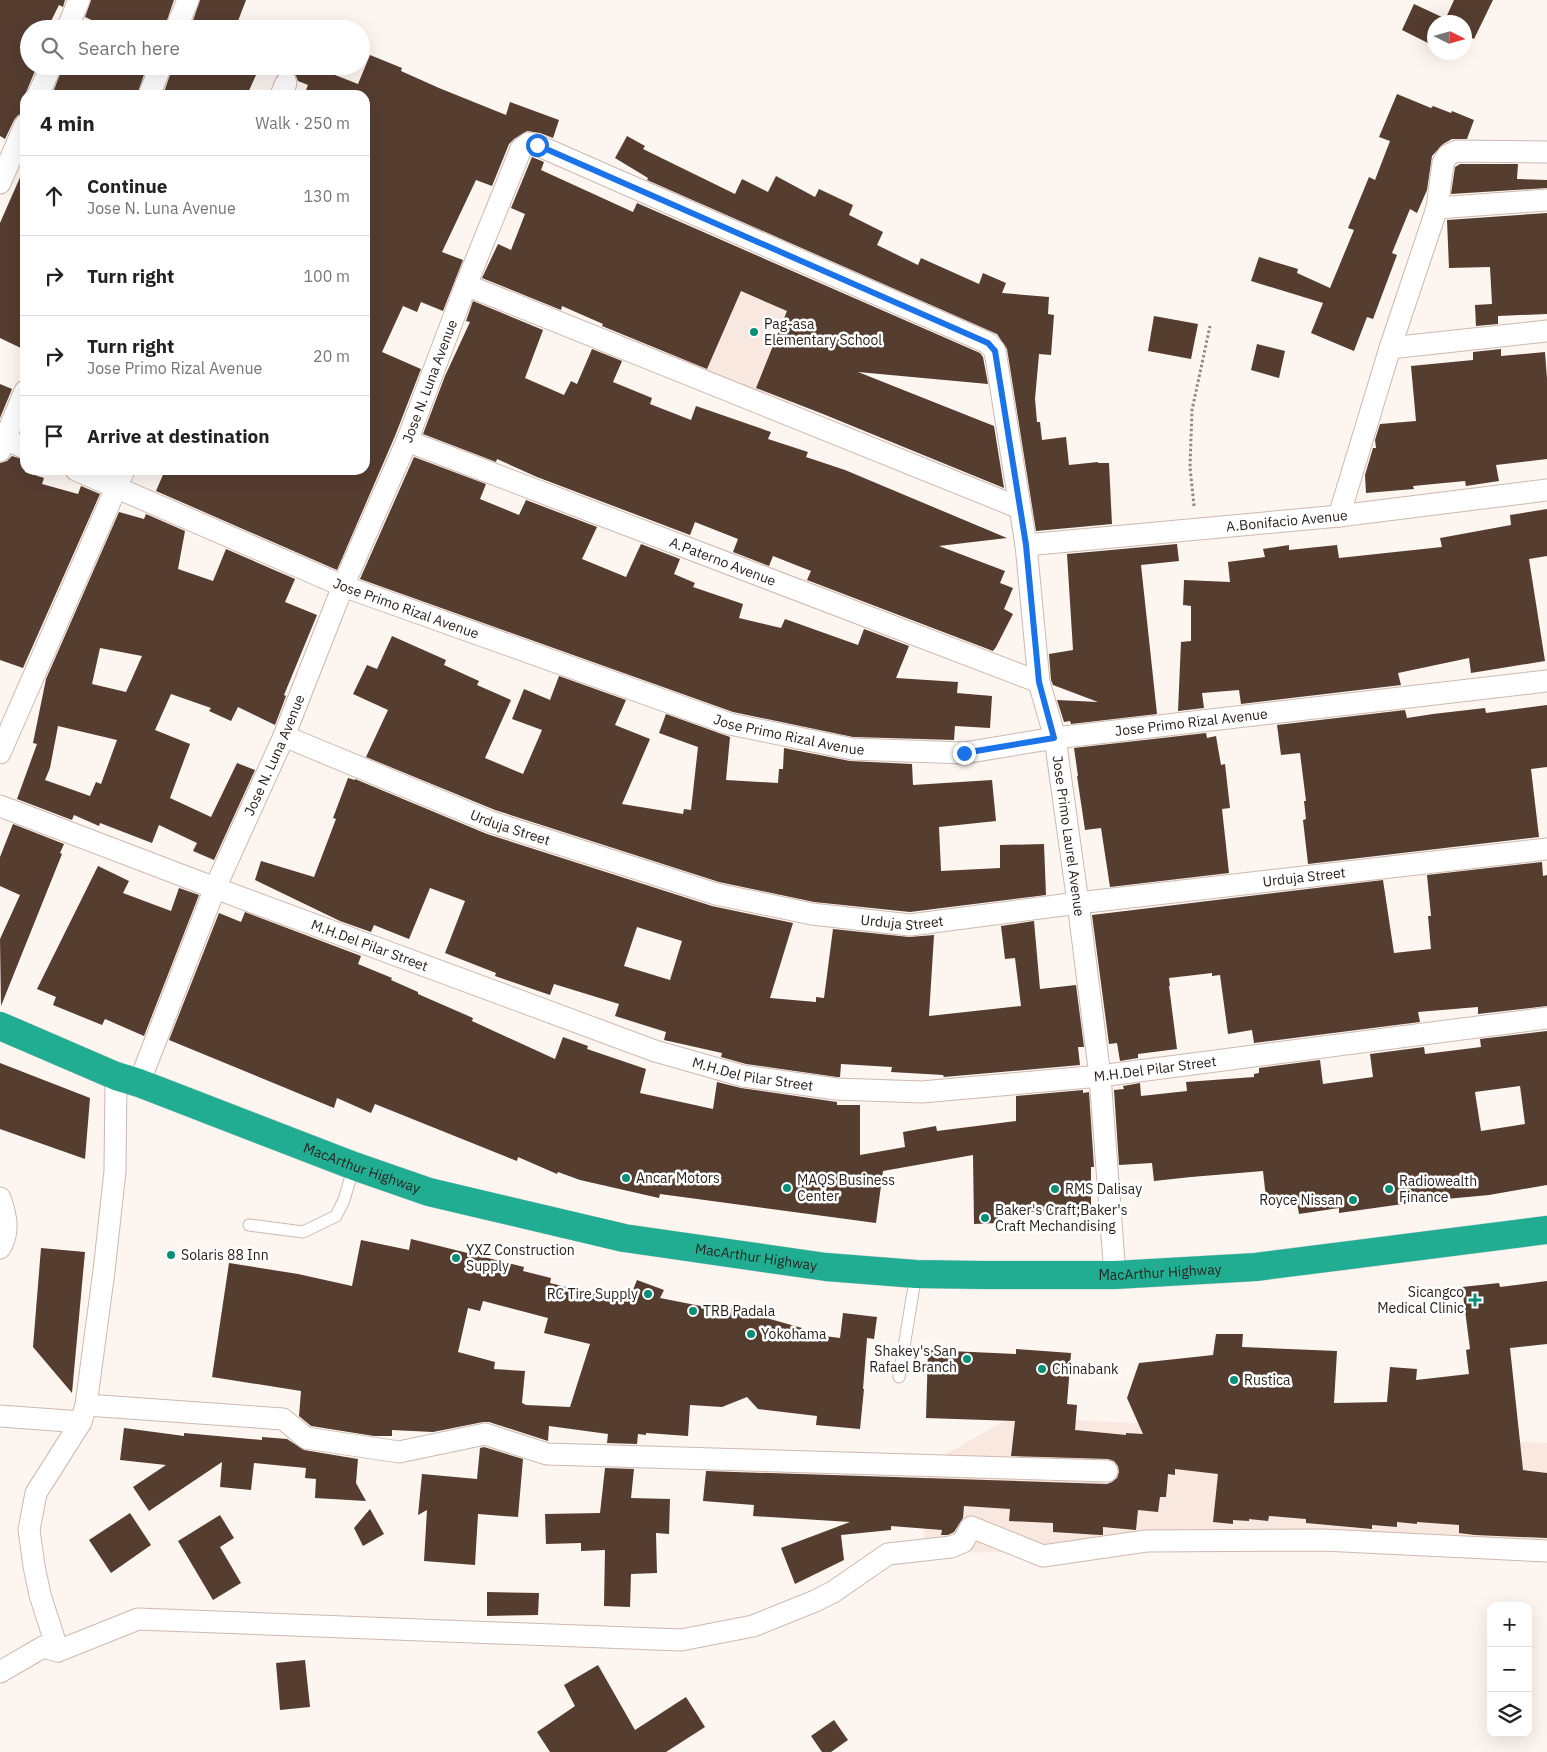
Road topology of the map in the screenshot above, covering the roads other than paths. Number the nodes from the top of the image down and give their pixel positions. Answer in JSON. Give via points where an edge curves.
{"nodes":[{"id":1,"x":79,"y":0,"type":"edge"},
{"id":2,"x":188,"y":0,"type":"edge"},
{"id":3,"x":71,"y":20,"type":"edge"},
{"id":4,"x":180,"y":20,"type":"edge"},
{"id":5,"x":47,"y":75,"type":"edge"},
{"id":6,"x":157,"y":75,"type":"edge"},
{"id":7,"x":40,"y":90,"type":"edge"},
{"id":8,"x":151,"y":90,"type":"edge"},
{"id":9,"x":20,"y":137,"type":"edge"},
{"id":10,"x":1547,"y":152,"type":"edge"},
{"id":11,"x":0,"y":183,"type":"edge"},
{"id":12,"x":1547,"y":200,"type":"edge"},
{"id":13,"x":1436,"y":208,"type":"junction"},
{"id":14,"x":466,"y":285,"type":"junction"},
{"id":15,"x":1547,"y":331,"type":"edge"},
{"id":16,"x":988,"y":343,"type":"joint"},
{"id":17,"x":1390,"y":348,"type":"junction"},
{"id":18,"x":20,"y":402,"type":"edge"},
{"id":19,"x":407,"y":441,"type":"junction"},
{"id":20,"x":2,"y":442,"type":"edge"},
{"id":21,"x":20,"y":447,"type":"edge"},
{"id":22,"x":100,"y":475,"type":"edge"},
{"id":23,"x":120,"y":479,"type":"edge"},
{"id":24,"x":1547,"y":490,"type":"edge"},
{"id":25,"x":1020,"y":508,"type":"junction"},
{"id":26,"x":1339,"y":516,"type":"junction"},
{"id":27,"x":1026,"y":545,"type":"junction"},
{"id":28,"x":343,"y":586,"type":"junction"},
{"id":29,"x":1547,"y":681,"type":"edge"},
{"id":30,"x":1039,"y":682,"type":"junction"},
{"id":31,"x":284,"y":736,"type":"junction"},
{"id":32,"x":1054,"y":738,"type":"junction"},
{"id":33,"x":0,"y":753,"type":"edge"},
{"id":34,"x":0,"y":806,"type":"edge"},
{"id":35,"x":1547,"y":849,"type":"edge"},
{"id":36,"x":215,"y":888,"type":"junction"},
{"id":37,"x":1078,"y":903,"type":"junction"},
{"id":38,"x":1547,"y":1018,"type":"edge"},
{"id":39,"x":0,"y":1026,"type":"edge"},
{"id":40,"x":1100,"y":1076,"type":"junction"},
{"id":41,"x":128,"y":1079,"type":"junction"},
{"id":42,"x":354,"y":1166,"type":"junction"},
{"id":43,"x":0,"y":1198,"type":"edge"},
{"id":44,"x":249,"y":1225,"type":"dead end"},
{"id":45,"x":1547,"y":1230,"type":"edge"},
{"id":46,"x":0,"y":1248,"type":"edge"},
{"id":47,"x":916,"y":1274,"type":"junction"},
{"id":48,"x":1115,"y":1275,"type":"junction"},
{"id":49,"x":899,"y":1377,"type":"dead end"},
{"id":50,"x":83,"y":1414,"type":"junction"},
{"id":51,"x":0,"y":1416,"type":"edge"},
{"id":52,"x":1107,"y":1471,"type":"dead end"},
{"id":53,"x":1547,"y":1551,"type":"edge"},
{"id":54,"x":58,"y":1651,"type":"junction"},
{"id":55,"x":0,"y":1672,"type":"edge"}],
"edges":[{"from":1,"to":3,"type":"street"},
{"from":2,"to":4,"type":"street"},
{"from":5,"to":7,"type":"street"},
{"from":6,"to":8,"type":"street"},
{"from":9,"to":11,"type":"street"},
{"from":10,"to":13,"type":"street","via":[[1457,151],[1443,163]]},
{"from":12,"to":13,"type":"street"},
{"from":13,"to":17,"type":"street"},
{"from":14,"to":16,"type":"street","name":"Jose N. Luna Avenue","via":[[521,149],[529,143]]},
{"from":14,"to":19,"type":"street","name":"Jose N. Luna Avenue"},
{"from":14,"to":25,"type":"street"},
{"from":15,"to":17,"type":"street"},
{"from":16,"to":25,"type":"street","name":"Jose Primo Laurel Avenue","via":[[995,351]]},
{"from":17,"to":26,"type":"street"},
{"from":18,"to":20,"type":"street"},
{"from":19,"to":28,"type":"street","name":"Jose N. Luna Avenue"},
{"from":19,"to":30,"type":"street","name":"A.Paterno Avenue"},
{"from":20,"to":21,"type":"street"},
{"from":22,"to":23,"type":"street","name":"Jose Primo Rizal Avenue"},
{"from":23,"to":28,"type":"street","name":"Jose Primo Rizal Avenue"},
{"from":23,"to":33,"type":"street"},
{"from":24,"to":26,"type":"street","name":"A.Bonifacio Avenue"},
{"from":25,"to":27,"type":"street","name":"Jose Primo Laurel Avenue"},
{"from":26,"to":27,"type":"street","name":"A.Bonifacio Avenue"},
{"from":27,"to":30,"type":"street","name":"Jose Primo Laurel Avenue"},
{"from":28,"to":31,"type":"street","name":"Jose N. Luna Avenue"},
{"from":28,"to":32,"type":"street","name":"Jose Primo Rizal Avenue","via":[[730,724],[852,749],[964,753]]},
{"from":29,"to":32,"type":"street","name":"Jose Primo Rizal Avenue"},
{"from":30,"to":32,"type":"street","name":"Jose Primo Laurel Avenue"},
{"from":31,"to":36,"type":"street","name":"Jose N. Luna Avenue"},
{"from":31,"to":37,"type":"street","name":"Urduja Street","via":[[491,822],[716,894],[784,909],[910,925]]},
{"from":32,"to":37,"type":"street","name":"Jose Primo Laurel Avenue"},
{"from":34,"to":36,"type":"street","name":"M.H.Del Pilar Street"},
{"from":35,"to":37,"type":"street","name":"Urduja Street"},
{"from":36,"to":40,"type":"street","name":"M.H.Del Pilar Street","via":[[655,1051],[743,1076],[836,1089],[922,1092]]},
{"from":36,"to":41,"type":"street","name":"Jose N. Luna Avenue"},
{"from":37,"to":40,"type":"street","name":"Jose Primo Laurel Avenue"},
{"from":38,"to":40,"type":"street","name":"M.H.Del Pilar Street"},
{"from":39,"to":41,"type":"highway","name":"MacArthur Highway"},
{"from":40,"to":48,"type":"street","name":"Jose Primo Laurel Avenue"},
{"from":41,"to":42,"type":"highway","name":"MacArthur Highway"},
{"from":41,"to":50,"type":"street"},
{"from":42,"to":44,"type":"lane","via":[[336,1216],[302,1232]]},
{"from":42,"to":47,"type":"highway","name":"MacArthur Highway","via":[[429,1192],[624,1238],[826,1267]]},
{"from":43,"to":46,"type":"street","via":[[6,1214],[6,1238]]},
{"from":45,"to":48,"type":"highway","name":"MacArthur Highway","via":[[1256,1267]]},
{"from":47,"to":48,"type":"highway","name":"MacArthur Highway"},
{"from":47,"to":49,"type":"lane"},
{"from":50,"to":51,"type":"street"},
{"from":50,"to":52,"type":"street","via":[[283,1420],[306,1438],[399,1452],[485,1434],[547,1454]]},
{"from":50,"to":54,"type":"street","via":[[36,1493],[29,1530],[40,1595]]},
{"from":53,"to":54,"type":"street","via":[[1323,1540],[1146,1541],[1043,1556],[971,1527],[963,1542],[888,1554],[833,1592],[753,1626],[681,1640],[138,1619]]},
{"from":54,"to":55,"type":"street","via":[[43,1647]]}]}
